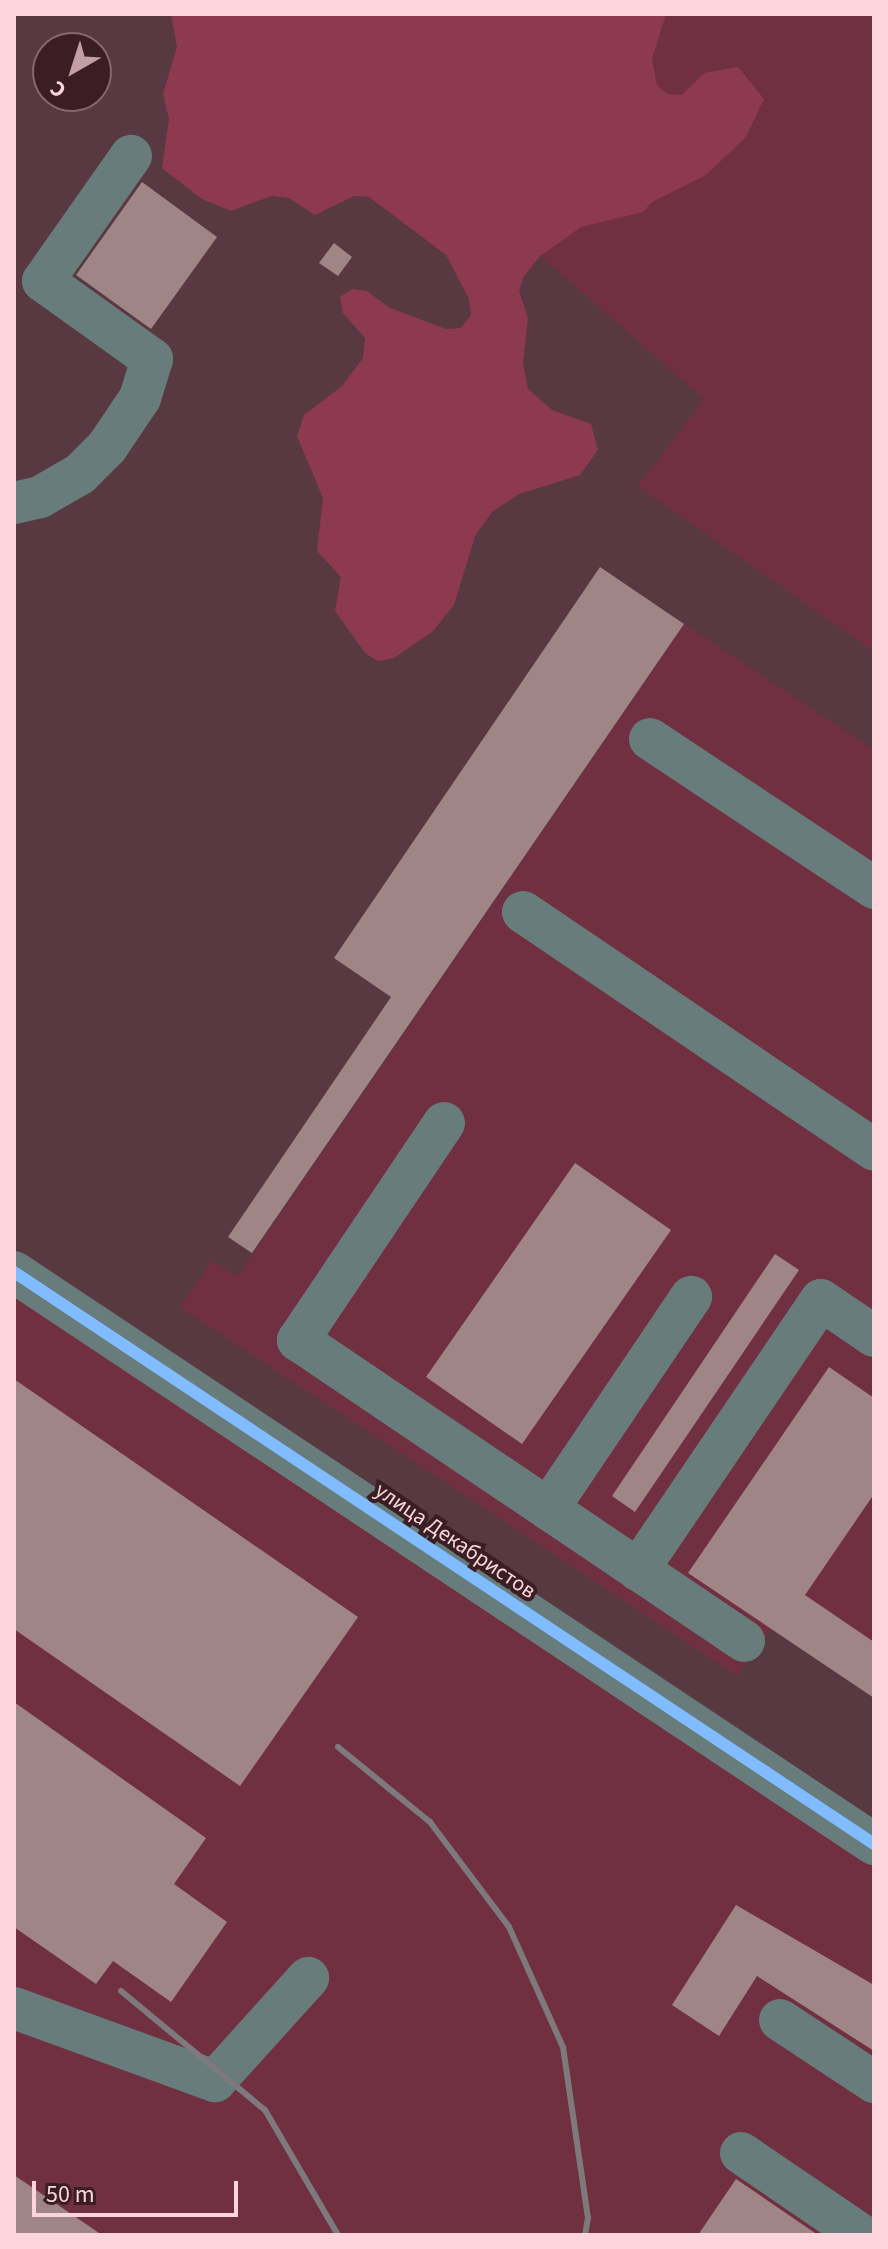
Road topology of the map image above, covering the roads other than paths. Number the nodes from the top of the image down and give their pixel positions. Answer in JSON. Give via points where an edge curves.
{"nodes":[{"id":1,"x":131,"y":156,"type":"dead end"},
{"id":2,"x":14,"y":503,"type":"edge"},
{"id":3,"x":650,"y":739,"type":"dead end"},
{"id":4,"x":874,"y":888,"type":"edge"},
{"id":5,"x":523,"y":912,"type":"dead end"},
{"id":6,"x":444,"y":1123,"type":"dead end"},
{"id":7,"x":874,"y":1150,"type":"edge"},
{"id":8,"x":14,"y":1272,"type":"edge"},
{"id":9,"x":691,"y":1297,"type":"dead end"},
{"id":10,"x":874,"y":1336,"type":"edge"},
{"id":11,"x":548,"y":1509,"type":"junction"},
{"id":12,"x":638,"y":1570,"type":"junction"},
{"id":13,"x":744,"y":1641,"type":"dead end"},
{"id":14,"x":874,"y":1844,"type":"edge"},
{"id":15,"x":308,"y":1978,"type":"dead end"},
{"id":16,"x":14,"y":2008,"type":"edge"},
{"id":17,"x":780,"y":2020,"type":"dead end"},
{"id":18,"x":874,"y":2082,"type":"edge"},
{"id":19,"x":741,"y":2153,"type":"dead end"},
{"id":20,"x":861,"y":2235,"type":"edge"}],
"edges":[{"from":1,"to":2,"type":"street","via":[[43,281],[152,359],[140,398],[107,447],[80,474],[40,497]]},
{"from":3,"to":4,"type":"street"},
{"from":5,"to":7,"type":"street"},
{"from":6,"to":11,"type":"street","via":[[298,1340]]},
{"from":8,"to":14,"type":"street","name":"улица Декабристов"},
{"from":9,"to":11,"type":"street"},
{"from":10,"to":12,"type":"street","via":[[821,1300]]},
{"from":11,"to":12,"type":"street"},
{"from":12,"to":13,"type":"street"},
{"from":15,"to":16,"type":"street","via":[[215,2081]]},
{"from":17,"to":18,"type":"street"},
{"from":19,"to":20,"type":"street"}]}
